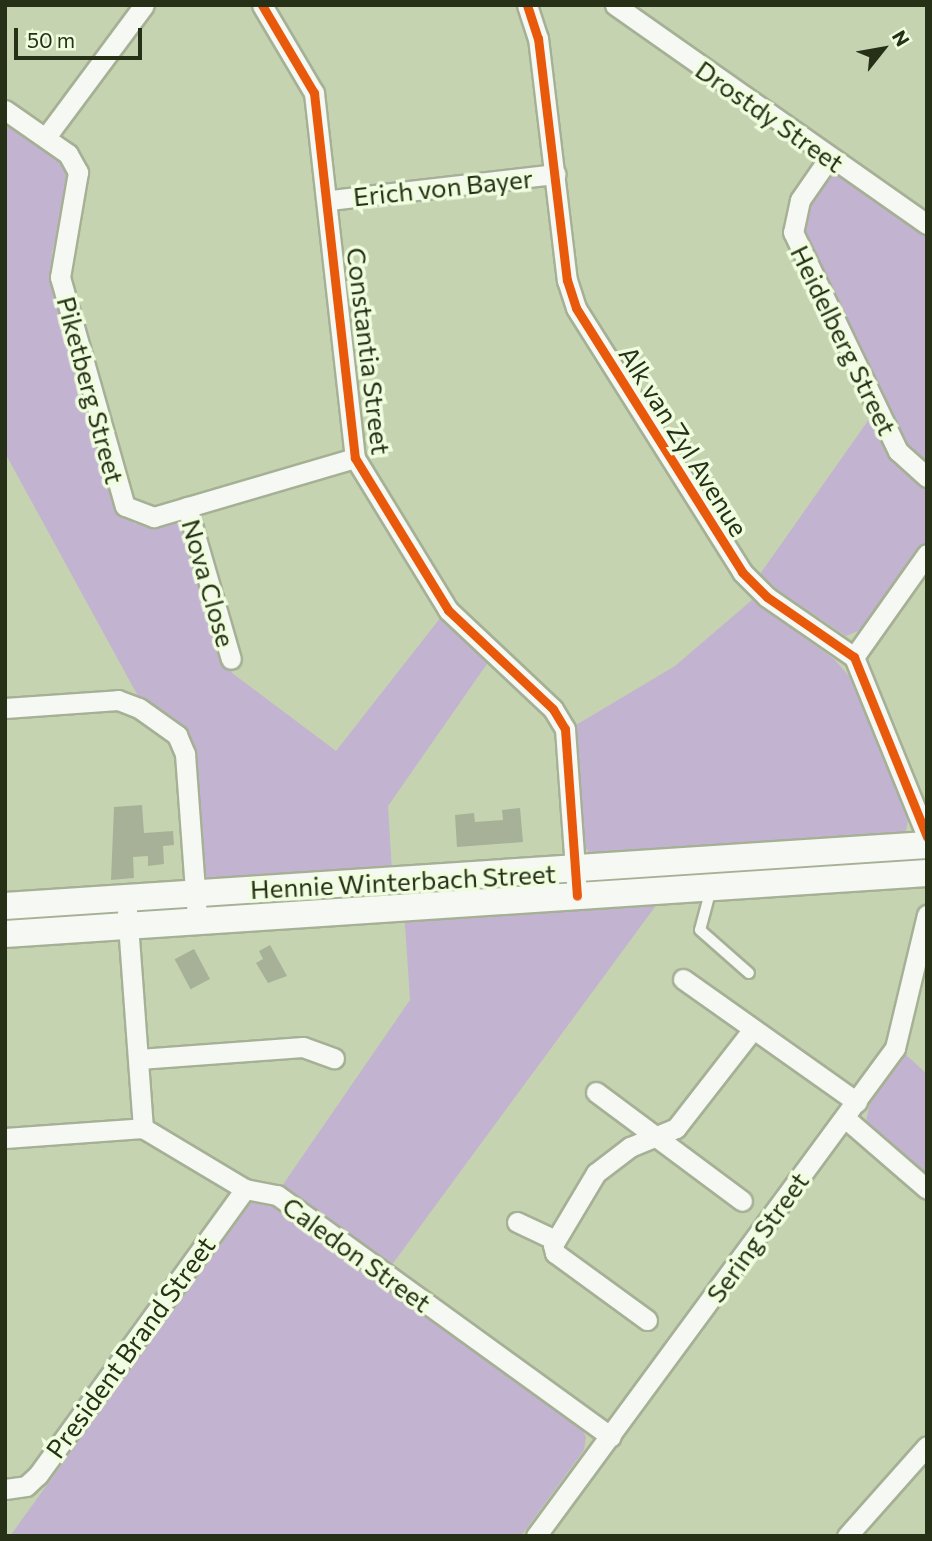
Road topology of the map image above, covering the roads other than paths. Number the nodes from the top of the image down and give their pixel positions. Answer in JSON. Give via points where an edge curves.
{"nodes":[{"id":1,"x":144,"y":5,"type":"edge"},
{"id":2,"x":262,"y":5,"type":"edge"},
{"id":3,"x":527,"y":5,"type":"edge"},
{"id":4,"x":615,"y":5,"type":"edge"},
{"id":5,"x":5,"y":110,"type":"edge"},
{"id":6,"x":46,"y":137,"type":"junction"},
{"id":7,"x":829,"y":159,"type":"junction"},
{"id":8,"x":556,"y":174,"type":"junction"},
{"id":9,"x":330,"y":200,"type":"junction"},
{"id":10,"x":927,"y":224,"type":"edge"},
{"id":11,"x":355,"y":458,"type":"junction"},
{"id":12,"x":927,"y":477,"type":"edge"},
{"id":13,"x":187,"y":507,"type":"junction"},
{"id":14,"x":927,"y":554,"type":"edge"},
{"id":15,"x":854,"y":657,"type":"junction"},
{"id":16,"x":231,"y":659,"type":"dead end"},
{"id":17,"x":5,"y":708,"type":"edge"},
{"id":18,"x":927,"y":837,"type":"edge"},
{"id":19,"x":927,"y":845,"type":"edge"},
{"id":20,"x":927,"y":873,"type":"edge"},
{"id":21,"x":576,"y":883,"type":"junction"},
{"id":22,"x":711,"y":888,"type":"junction"},
{"id":23,"x":194,"y":892,"type":"junction"},
{"id":24,"x":127,"y":897,"type":"junction"},
{"id":25,"x":5,"y":906,"type":"edge"},
{"id":26,"x":927,"y":915,"type":"edge"},
{"id":27,"x":197,"y":919,"type":"junction"},
{"id":28,"x":131,"y":925,"type":"junction"},
{"id":29,"x":5,"y":934,"type":"edge"},
{"id":30,"x":749,"y":973,"type":"dead end"},
{"id":31,"x":683,"y":979,"type":"dead end"},
{"id":32,"x":752,"y":1029,"type":"junction"},
{"id":33,"x":334,"y":1058,"type":"dead end"},
{"id":34,"x":139,"y":1059,"type":"junction"},
{"id":35,"x":596,"y":1092,"type":"dead end"},
{"id":36,"x":851,"y":1110,"type":"junction"},
{"id":37,"x":144,"y":1128,"type":"junction"},
{"id":38,"x":660,"y":1136,"type":"junction"},
{"id":39,"x":5,"y":1138,"type":"edge"},
{"id":40,"x":245,"y":1189,"type":"junction"},
{"id":41,"x":927,"y":1189,"type":"edge"},
{"id":42,"x":742,"y":1201,"type":"dead end"},
{"id":43,"x":517,"y":1222,"type":"dead end"},
{"id":44,"x":555,"y":1240,"type":"junction"},
{"id":45,"x":647,"y":1320,"type":"dead end"},
{"id":46,"x":611,"y":1437,"type":"junction"},
{"id":47,"x":927,"y":1446,"type":"edge"},
{"id":48,"x":5,"y":1489,"type":"edge"},
{"id":49,"x":536,"y":1536,"type":"edge"},
{"id":50,"x":847,"y":1536,"type":"edge"}],
"edges":[{"from":1,"to":6,"type":"street"},
{"from":2,"to":9,"type":"street","name":"Constantia Street","via":[[314,93]]},
{"from":3,"to":8,"type":"street","name":"Alk van Zyl Avenue","via":[[538,38]]},
{"from":4,"to":7,"type":"street","name":"Drostdy Street"},
{"from":5,"to":6,"type":"street","name":"Piketberg Street"},
{"from":6,"to":13,"type":"street","name":"Piketberg Street","via":[[72,159],[78,172],[60,277],[121,498],[146,517]]},
{"from":7,"to":10,"type":"street","name":"Drostdy Street"},
{"from":7,"to":12,"type":"street","name":"Heidelberg Street","via":[[800,200],[793,232],[898,452]]},
{"from":8,"to":9,"type":"street","name":"Erich von Bayer"},
{"from":8,"to":15,"type":"street","name":"Alk van Zyl Avenue","via":[[570,294],[594,338],[752,585]]},
{"from":9,"to":11,"type":"street","name":"Constantia Street"},
{"from":11,"to":13,"type":"street","name":"Piketberg Street"},
{"from":11,"to":21,"type":"street","name":"Constantia Street","via":[[449,610],[559,718],[567,741]]},
{"from":13,"to":16,"type":"street","name":"Nova Close"},
{"from":14,"to":15,"type":"street"},
{"from":15,"to":18,"type":"street"},
{"from":17,"to":23,"type":"street","via":[[118,700],[139,708],[177,735],[186,754]]},
{"from":19,"to":21,"type":"street","name":"Hennie Winterbach Street"},
{"from":20,"to":22,"type":"street","name":"Hennie Winterbach Street"},
{"from":21,"to":22,"type":"street","name":"Hennie Winterbach Street"},
{"from":21,"to":23,"type":"street","name":"Hennie Winterbach Street"},
{"from":21,"to":27,"type":"street","name":"Hennie Winterbach Street"},
{"from":22,"to":30,"type":"lane","via":[[701,930]]},
{"from":23,"to":24,"type":"street","name":"Hennie Winterbach Street"},
{"from":23,"to":27,"type":"street"},
{"from":24,"to":25,"type":"street","name":"Hennie Winterbach Street"},
{"from":24,"to":28,"type":"street"},
{"from":26,"to":36,"type":"street","name":"Sering Street","via":[[900,1038]]},
{"from":27,"to":28,"type":"street","name":"Hennie Winterbach Street"},
{"from":28,"to":29,"type":"street","name":"Hennie Winterbach Street"},
{"from":28,"to":34,"type":"street"},
{"from":31,"to":32,"type":"street"},
{"from":32,"to":36,"type":"street"},
{"from":32,"to":38,"type":"street","via":[[687,1117]]},
{"from":33,"to":34,"type":"street","via":[[303,1047]]},
{"from":34,"to":37,"type":"street"},
{"from":35,"to":38,"type":"street"},
{"from":36,"to":41,"type":"street"},
{"from":36,"to":46,"type":"street","name":"Sering Street"},
{"from":37,"to":39,"type":"street"},
{"from":37,"to":40,"type":"street","name":"Caledon Street"},
{"from":38,"to":42,"type":"street"},
{"from":38,"to":44,"type":"street","via":[[630,1147],[596,1172]]},
{"from":40,"to":46,"type":"street","name":"Caledon Street","via":[[277,1195]]},
{"from":40,"to":48,"type":"street","name":"President Brand Street","via":[[38,1475],[26,1486]]},
{"from":43,"to":44,"type":"street"},
{"from":44,"to":45,"type":"street","via":[[555,1253]]},
{"from":46,"to":49,"type":"street","name":"Sering Street"},
{"from":47,"to":50,"type":"street"}]}
